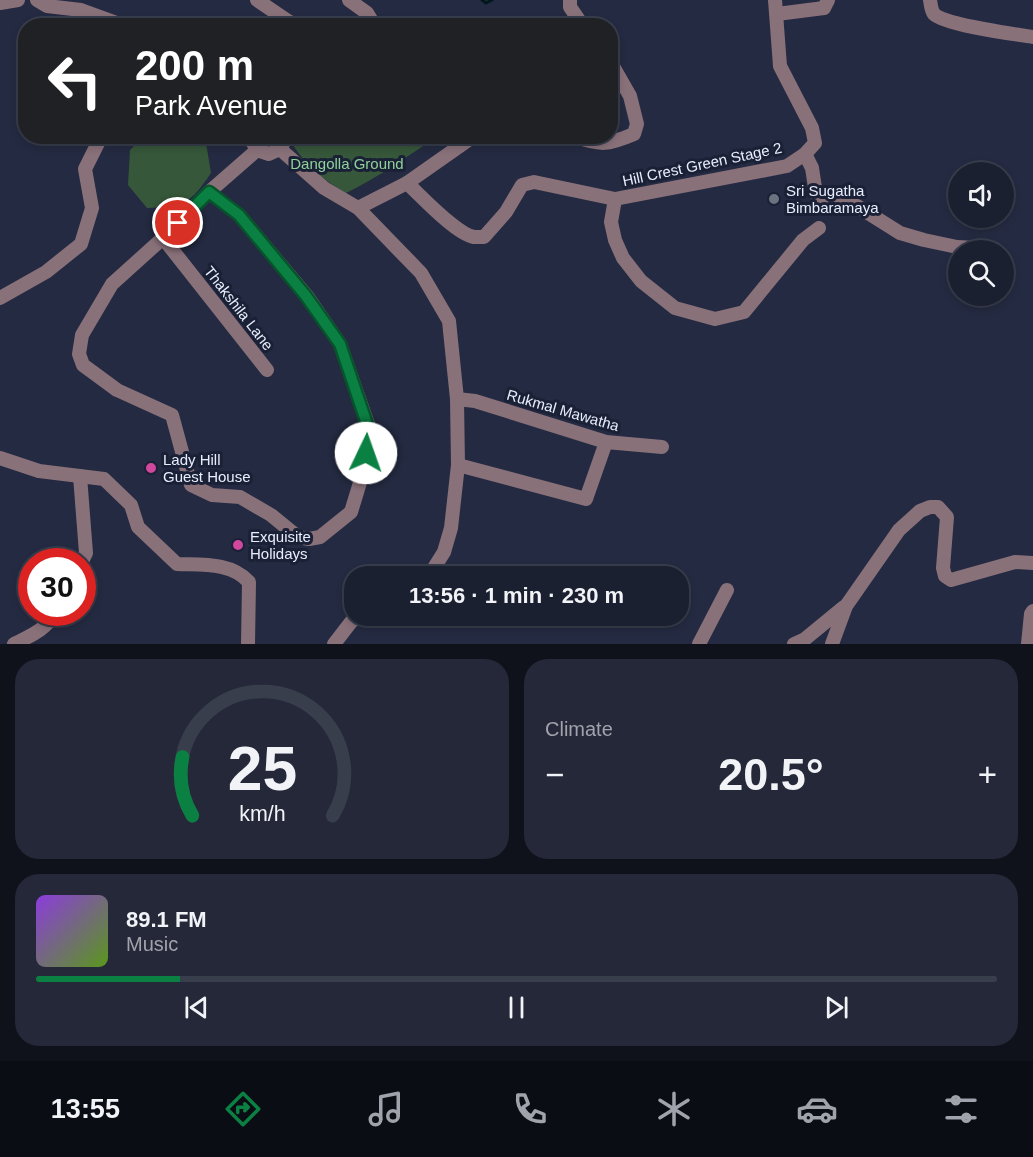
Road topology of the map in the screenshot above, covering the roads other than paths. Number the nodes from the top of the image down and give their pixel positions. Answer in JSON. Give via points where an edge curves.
{"nodes":[{"id":1,"x":18,"y":0,"type":"edge"},
{"id":2,"x":38,"y":0,"type":"edge"},
{"id":3,"x":257,"y":0,"type":"edge"},
{"id":4,"x":349,"y":0,"type":"edge"},
{"id":5,"x":570,"y":0,"type":"edge"},
{"id":6,"x":828,"y":0,"type":"edge"},
{"id":7,"x":930,"y":0,"type":"edge"},
{"id":8,"x":0,"y":3,"type":"edge"},
{"id":9,"x":776,"y":7,"type":"edge"},
{"id":10,"x":103,"y":18,"type":"edge"},
{"id":11,"x":284,"y":18,"type":"edge"},
{"id":12,"x":370,"y":18,"type":"edge"},
{"id":13,"x":578,"y":18,"type":"edge"},
{"id":14,"x":1033,"y":37,"type":"edge"},
{"id":15,"x":618,"y":75,"type":"edge"},
{"id":16,"x":618,"y":140,"type":"edge"},
{"id":17,"x":98,"y":144,"type":"edge"},
{"id":18,"x":254,"y":144,"type":"edge"},
{"id":19,"x":280,"y":144,"type":"edge"},
{"id":20,"x":284,"y":144,"type":"edge"},
{"id":21,"x":463,"y":144,"type":"edge"},
{"id":22,"x":257,"y":150,"type":"junction"},
{"id":23,"x":805,"y":154,"type":"junction"},
{"id":24,"x":407,"y":183,"type":"junction"},
{"id":25,"x":209,"y":192,"type":"junction"},
{"id":26,"x":615,"y":199,"type":"junction"},
{"id":27,"x":358,"y":208,"type":"junction"},
{"id":28,"x":819,"y":228,"type":"dead end"},
{"id":29,"x":163,"y":238,"type":"junction"},
{"id":30,"x":948,"y":245,"type":"edge"},
{"id":31,"x":0,"y":298,"type":"edge"},
{"id":32,"x":267,"y":370,"type":"dead end"},
{"id":33,"x":457,"y":399,"type":"junction"},
{"id":34,"x":606,"y":442,"type":"junction"},
{"id":35,"x":662,"y":447,"type":"dead end"},
{"id":36,"x":0,"y":458,"type":"edge"},
{"id":37,"x":458,"y":465,"type":"junction"},
{"id":38,"x":80,"y":476,"type":"junction"},
{"id":39,"x":86,"y":548,"type":"edge"},
{"id":40,"x":1033,"y":563,"type":"edge"},
{"id":41,"x":435,"y":566,"type":"edge"},
{"id":42,"x":728,"y":590,"type":"dead end"},
{"id":43,"x":846,"y":606,"type":"junction"},
{"id":44,"x":1033,"y":611,"type":"edge"},
{"id":45,"x":46,"y":626,"type":"edge"},
{"id":46,"x":348,"y":626,"type":"edge"},
{"id":47,"x":14,"y":644,"type":"edge"},
{"id":48,"x":248,"y":644,"type":"edge"},
{"id":49,"x":334,"y":644,"type":"edge"},
{"id":50,"x":699,"y":644,"type":"edge"},
{"id":51,"x":794,"y":644,"type":"edge"},
{"id":52,"x":832,"y":644,"type":"edge"},
{"id":53,"x":1028,"y":644,"type":"edge"}],
"edges":[{"from":1,"to":8,"type":"street"},
{"from":2,"to":10,"type":"street","via":[[47,6],[81,10]]},
{"from":3,"to":11,"type":"street"},
{"from":4,"to":12,"type":"street"},
{"from":5,"to":13,"type":"street"},
{"from":6,"to":9,"type":"street","name":"Hill Crest Green Stage 2","via":[[824,8]]},
{"from":7,"to":14,"type":"street","via":[[936,16]]},
{"from":9,"to":23,"type":"street","name":"Hill Crest Green Stage 2","via":[[780,66],[812,128],[815,143]]},
{"from":15,"to":16,"type":"street","via":[[630,96],[638,124],[634,134]]},
{"from":17,"to":31,"type":"street","via":[[85,169],[92,208],[81,244],[45,272]]},
{"from":18,"to":22,"type":"street"},
{"from":19,"to":22,"type":"street","via":[[269,154]]},
{"from":20,"to":27,"type":"street","via":[[324,188]]},
{"from":21,"to":24,"type":"street"},
{"from":22,"to":25,"type":"street"},
{"from":23,"to":26,"type":"street","name":"Hill Crest Green Stage 2","via":[[787,166]]},
{"from":23,"to":30,"type":"street","via":[[821,200],[857,206],[900,233]]},
{"from":24,"to":26,"type":"street","name":"Hill Crest Green Stage 2","via":[[439,214],[475,237],[484,237],[507,212],[522,185],[534,182]]},
{"from":24,"to":27,"type":"street"},
{"from":25,"to":29,"type":"street"},
{"from":25,"to":29,"type":"street","via":[[239,215],[340,344],[369,430],[362,476],[351,512],[320,537],[298,537],[240,497],[212,495],[191,484],[172,415],[117,390],[83,365],[79,354],[82,336],[112,284]]},
{"from":26,"to":28,"type":"street","via":[[611,222],[615,240],[641,281],[675,308],[715,319],[744,312],[803,240]]},
{"from":27,"to":33,"type":"street","via":[[421,273],[449,321]]},
{"from":29,"to":32,"type":"street","name":"Thakshila Lane"},
{"from":33,"to":34,"type":"street","name":"Rukmal Mawatha","via":[[475,401]]},
{"from":33,"to":37,"type":"street"},
{"from":34,"to":35,"type":"street","name":"Rukmal Mawatha"},
{"from":34,"to":37,"type":"street","via":[[586,499]]},
{"from":36,"to":38,"type":"street","via":[[39,471]]},
{"from":37,"to":41,"type":"street","via":[[451,528]]},
{"from":38,"to":39,"type":"street"},
{"from":38,"to":48,"type":"street","via":[[104,479],[131,505],[138,527],[177,564],[219,566],[241,574],[249,582]]},
{"from":40,"to":43,"type":"street","via":[[1015,562],[951,580],[943,568],[947,517],[938,507],[930,507],[899,530]]},
{"from":42,"to":50,"type":"street"},
{"from":43,"to":51,"type":"street"},
{"from":43,"to":52,"type":"street"},
{"from":44,"to":53,"type":"street"},
{"from":45,"to":47,"type":"street"},
{"from":46,"to":49,"type":"street"}]}
